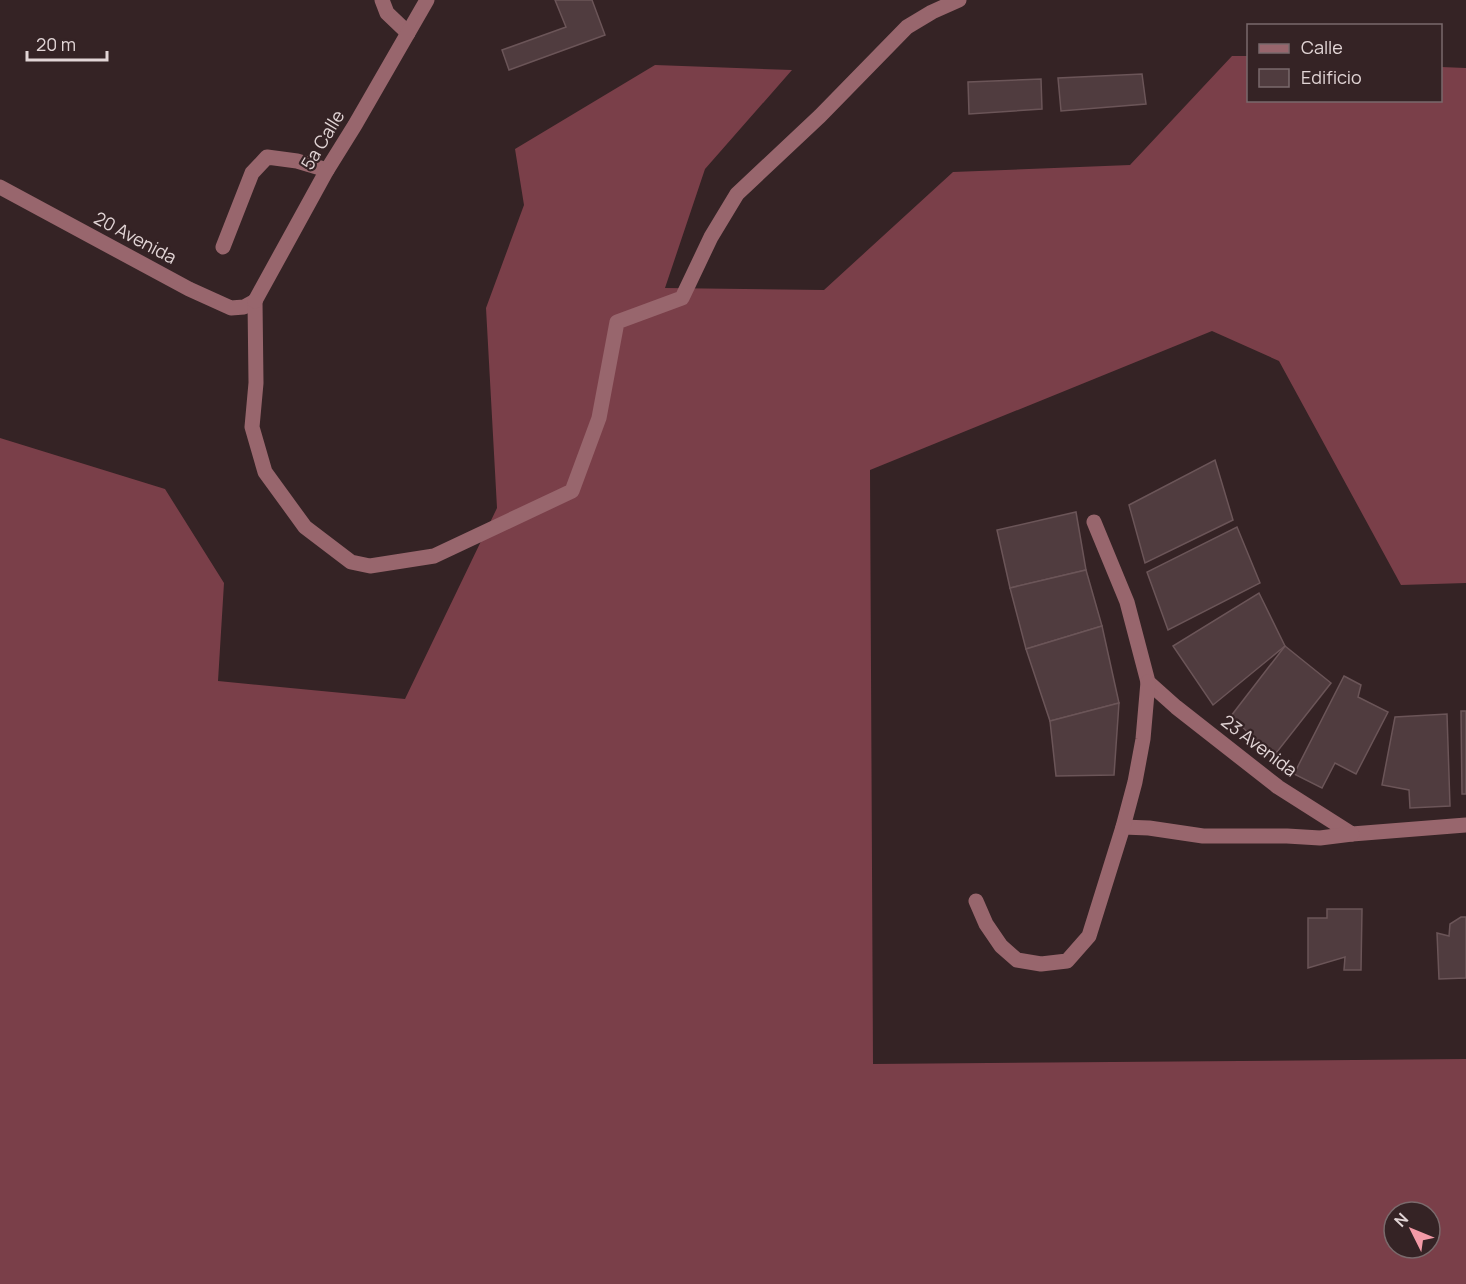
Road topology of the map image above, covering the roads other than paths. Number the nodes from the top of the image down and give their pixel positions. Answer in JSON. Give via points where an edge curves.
{"nodes":[{"id":1,"x":382,"y":0,"type":"edge"},
{"id":2,"x":427,"y":0,"type":"edge"},
{"id":3,"x":958,"y":0,"type":"edge"},
{"id":4,"x":408,"y":33,"type":"junction"},
{"id":5,"x":327,"y":170,"type":"junction"},
{"id":6,"x":0,"y":187,"type":"edge"},
{"id":7,"x":224,"y":247,"type":"dead end"},
{"id":8,"x":255,"y":302,"type":"junction"},
{"id":9,"x":1094,"y":522,"type":"dead end"},
{"id":10,"x":1148,"y":682,"type":"junction"},
{"id":11,"x":1466,"y":825,"type":"edge"},
{"id":12,"x":1123,"y":827,"type":"junction"},
{"id":13,"x":1352,"y":834,"type":"junction"},
{"id":14,"x":976,"y":901,"type":"dead end"}],
"edges":[{"from":1,"to":4,"type":"street","via":[[387,13]]},
{"from":2,"to":4,"type":"street","name":"5a Calle"},
{"from":3,"to":8,"type":"street","via":[[907,27],[737,194],[682,298],[618,322],[599,418],[572,491],[434,556],[370,566],[351,562],[305,527],[265,472],[252,427]]},
{"from":4,"to":5,"type":"street","name":"5a Calle"},
{"from":5,"to":7,"type":"street","via":[[297,160],[267,157],[252,173]]},
{"from":5,"to":8,"type":"street","name":"5a Calle"},
{"from":6,"to":8,"type":"street","name":"20 Avenida","via":[[231,308]]},
{"from":9,"to":10,"type":"street","via":[[1127,602]]},
{"from":10,"to":12,"type":"street","via":[[1143,739]]},
{"from":10,"to":13,"type":"street","name":"23 Avenida","via":[[1269,780]]},
{"from":11,"to":13,"type":"street"},
{"from":12,"to":13,"type":"street","via":[[1203,836],[1320,838]]},
{"from":12,"to":14,"type":"street","via":[[1089,936],[1067,961],[1041,964],[1017,960],[1001,946]]}]}
